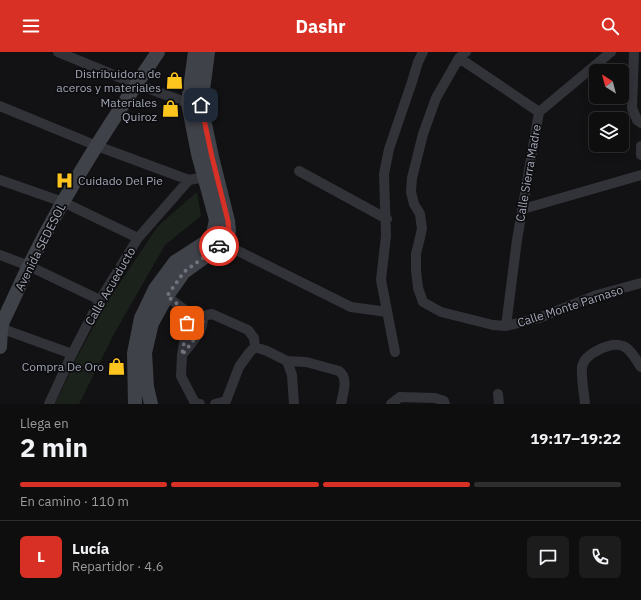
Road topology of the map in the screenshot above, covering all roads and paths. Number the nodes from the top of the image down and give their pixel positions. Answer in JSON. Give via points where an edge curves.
{"nodes":[{"id":1,"x":58,"y":52,"type":"edge"},
{"id":2,"x":158,"y":52,"type":"edge"},
{"id":3,"x":195,"y":52,"type":"edge"},
{"id":4,"x":208,"y":52,"type":"edge"},
{"id":5,"x":423,"y":52,"type":"edge"},
{"id":6,"x":611,"y":52,"type":"edge"},
{"id":7,"x":634,"y":52,"type":"edge"},
{"id":8,"x":462,"y":55,"type":"edge"},
{"id":9,"x":136,"y":84,"type":"junction"},
{"id":10,"x":188,"y":103,"type":"junction"},
{"id":11,"x":0,"y":106,"type":"edge"},
{"id":12,"x":539,"y":112,"type":"junction"},
{"id":13,"x":641,"y":123,"type":"edge"},
{"id":14,"x":98,"y":146,"type":"junction"},
{"id":15,"x":641,"y":146,"type":"edge"},
{"id":16,"x":641,"y":154,"type":"edge"},
{"id":17,"x":299,"y":171,"type":"dead end"},
{"id":18,"x":641,"y":175,"type":"edge"},
{"id":19,"x":205,"y":177,"type":"junction"},
{"id":20,"x":0,"y":180,"type":"edge"},
{"id":21,"x":189,"y":180,"type":"junction"},
{"id":22,"x":63,"y":202,"type":"junction"},
{"id":23,"x":523,"y":209,"type":"junction"},
{"id":24,"x":387,"y":219,"type":"junction"},
{"id":25,"x":138,"y":238,"type":"junction"},
{"id":26,"x":236,"y":250,"type":"dead end"},
{"id":27,"x":0,"y":255,"type":"edge"},
{"id":28,"x":29,"y":266,"type":"junction"},
{"id":29,"x":641,"y":283,"type":"edge"},
{"id":30,"x":161,"y":292,"type":"junction"},
{"id":31,"x":100,"y":300,"type":"junction"},
{"id":32,"x":387,"y":312,"type":"junction"},
{"id":33,"x":189,"y":313,"type":"junction"},
{"id":34,"x":203,"y":317,"type":"junction"},
{"id":35,"x":506,"y":326,"type":"junction"},
{"id":36,"x":1,"y":328,"type":"edge"},
{"id":37,"x":0,"y":347,"type":"edge"},
{"id":38,"x":256,"y":347,"type":"junction"},
{"id":39,"x":395,"y":352,"type":"dead end"},
{"id":40,"x":72,"y":354,"type":"junction"},
{"id":41,"x":182,"y":355,"type":"junction"},
{"id":42,"x":287,"y":361,"type":"junction"},
{"id":43,"x":641,"y":366,"type":"edge"},
{"id":44,"x":228,"y":402,"type":"edge"},
{"id":45,"x":49,"y":404,"type":"edge"},
{"id":46,"x":135,"y":404,"type":"edge"},
{"id":47,"x":151,"y":404,"type":"edge"},
{"id":48,"x":200,"y":404,"type":"edge"},
{"id":49,"x":215,"y":404,"type":"edge"},
{"id":50,"x":294,"y":404,"type":"edge"},
{"id":51,"x":341,"y":404,"type":"edge"},
{"id":52,"x":391,"y":404,"type":"edge"},
{"id":53,"x":445,"y":404,"type":"edge"},
{"id":54,"x":585,"y":404,"type":"edge"}],
"edges":[{"from":1,"to":9,"type":"street"},
{"from":2,"to":9,"type":"main road","name":"Avenida SEDESOL"},
{"from":3,"to":10,"type":"main road"},
{"from":4,"to":30,"type":"main road","via":[[201,105],[229,232],[214,251]]},
{"from":5,"to":24,"type":"street","via":[[389,149],[384,174]]},
{"from":6,"to":12,"type":"street","name":"Calle Sierra Madre"},
{"from":7,"to":13,"type":"street","via":[[632,108]]},
{"from":8,"to":12,"type":"street","via":[[483,74]]},
{"from":8,"to":35,"type":"street","name":"Calle Monte Parnaso","via":[[436,98],[423,134],[412,178],[411,192],[420,214],[422,230],[416,254],[418,288],[424,302],[441,312]]},
{"from":9,"to":10,"type":"street"},
{"from":9,"to":14,"type":"main road","name":"Avenida SEDESOL"},
{"from":10,"to":19,"type":"main road"},
{"from":11,"to":14,"type":"street"},
{"from":12,"to":23,"type":"street","name":"Calle Sierra Madre"},
{"from":14,"to":21,"type":"street"},
{"from":14,"to":22,"type":"main road","name":"Avenida SEDESOL"},
{"from":15,"to":16,"type":"street"},
{"from":17,"to":24,"type":"street"},
{"from":18,"to":23,"type":"street"},
{"from":19,"to":21,"type":"street"},
{"from":19,"to":30,"type":"main road","via":[[216,220],[213,234],[206,242],[175,262]]},
{"from":20,"to":22,"type":"street"},
{"from":21,"to":25,"type":"street","name":"Calle Acueducto"},
{"from":22,"to":25,"type":"street"},
{"from":22,"to":28,"type":"main road","name":"Avenida SEDESOL"},
{"from":23,"to":35,"type":"street","name":"Calle Sierra Madre"},
{"from":24,"to":32,"type":"street","via":[[381,280]]},
{"from":25,"to":31,"type":"street","name":"Calle Acueducto"},
{"from":26,"to":32,"type":"street","via":[[352,307]]},
{"from":27,"to":28,"type":"street"},
{"from":28,"to":31,"type":"street"},
{"from":28,"to":36,"type":"main road","name":"Avenida SEDESOL"},
{"from":29,"to":35,"type":"street","name":"Calle Monte Parnaso","via":[[597,295],[539,318]]},
{"from":30,"to":33,"type":"street"},
{"from":30,"to":46,"type":"main road","via":[[141,318],[134,353]]},
{"from":30,"to":47,"type":"main road","via":[[145,353]]},
{"from":31,"to":40,"type":"street","name":"Calle Acueducto"},
{"from":32,"to":39,"type":"street"},
{"from":33,"to":34,"type":"street","via":[[194,312]]},
{"from":33,"to":41,"type":"street"},
{"from":34,"to":38,"type":"street","via":[[212,314],[248,330],[254,338]]},
{"from":34,"to":41,"type":"street","via":[[198,333]]},
{"from":36,"to":37,"type":"main road","name":"Avenida SEDESOL"},
{"from":36,"to":40,"type":"street"},
{"from":38,"to":42,"type":"street"},
{"from":38,"to":44,"type":"street","via":[[239,367]]},
{"from":40,"to":45,"type":"street","name":"Calle Acueducto"},
{"from":41,"to":48,"type":"street","via":[[181,376],[195,403]]},
{"from":42,"to":50,"type":"street","via":[[292,375]]},
{"from":42,"to":51,"type":"street","via":[[306,362],[343,374],[345,379]]},
{"from":43,"to":54,"type":"street","via":[[629,349],[623,346],[603,348],[590,354],[582,367]]},
{"from":44,"to":49,"type":"street"},
{"from":52,"to":53,"type":"street","via":[[400,397],[435,398],[444,401]]}]}
